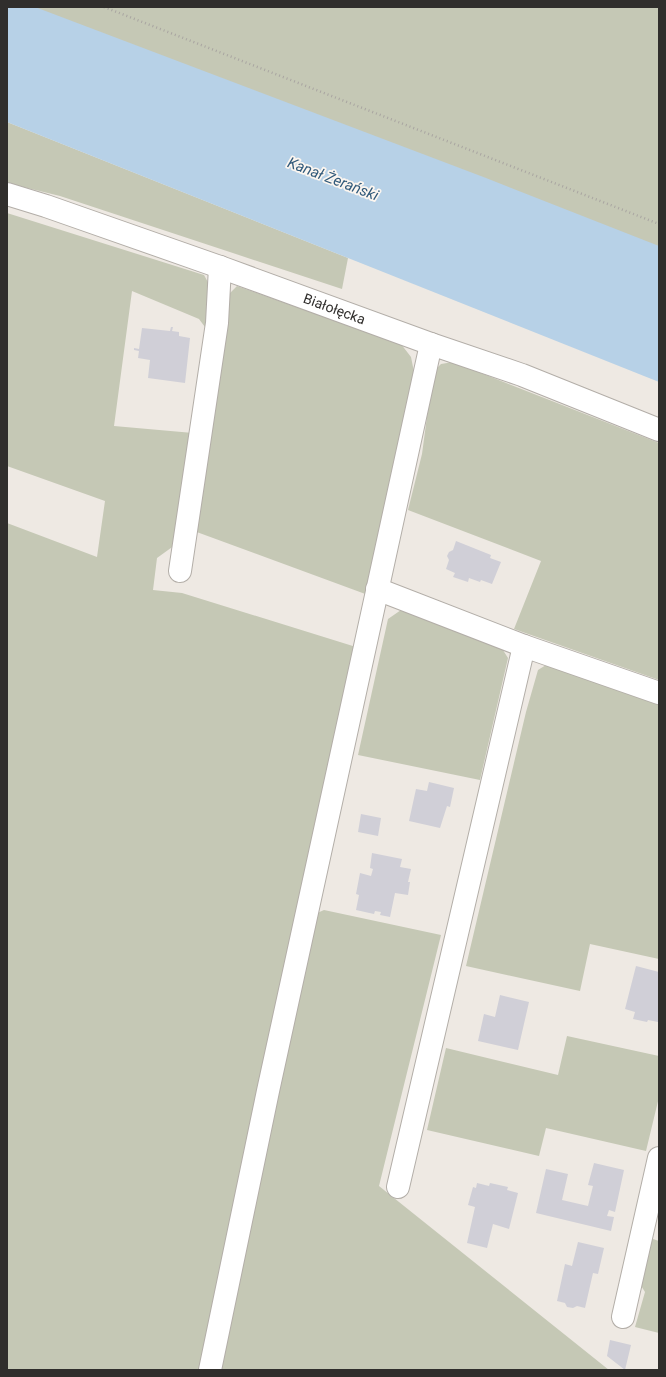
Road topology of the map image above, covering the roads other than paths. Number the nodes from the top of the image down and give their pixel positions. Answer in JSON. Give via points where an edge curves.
{"nodes":[{"id":1,"x":7,"y":194,"type":"edge"},
{"id":2,"x":220,"y":267,"type":"junction"},
{"id":3,"x":431,"y":344,"type":"junction"},
{"id":4,"x":659,"y":430,"type":"edge"},
{"id":5,"x":180,"y":571,"type":"dead end"},
{"id":6,"x":377,"y":589,"type":"junction"},
{"id":7,"x":524,"y":646,"type":"junction"},
{"id":8,"x":659,"y":693,"type":"edge"},
{"id":9,"x":659,"y":1158,"type":"edge"},
{"id":10,"x":398,"y":1187,"type":"dead end"},
{"id":11,"x":623,"y":1317,"type":"dead end"},
{"id":12,"x":210,"y":1370,"type":"edge"}],
"edges":[{"from":1,"to":2,"type":"street","name":"Białołęcka"},
{"from":2,"to":3,"type":"street","name":"Białołęcka"},
{"from":2,"to":5,"type":"street","via":[[217,323]]},
{"from":3,"to":4,"type":"street","name":"Białołęcka","via":[[522,375]]},
{"from":3,"to":6,"type":"street"},
{"from":6,"to":7,"type":"street"},
{"from":6,"to":12,"type":"street"},
{"from":7,"to":8,"type":"street"},
{"from":7,"to":10,"type":"street"},
{"from":9,"to":11,"type":"street"}]}
